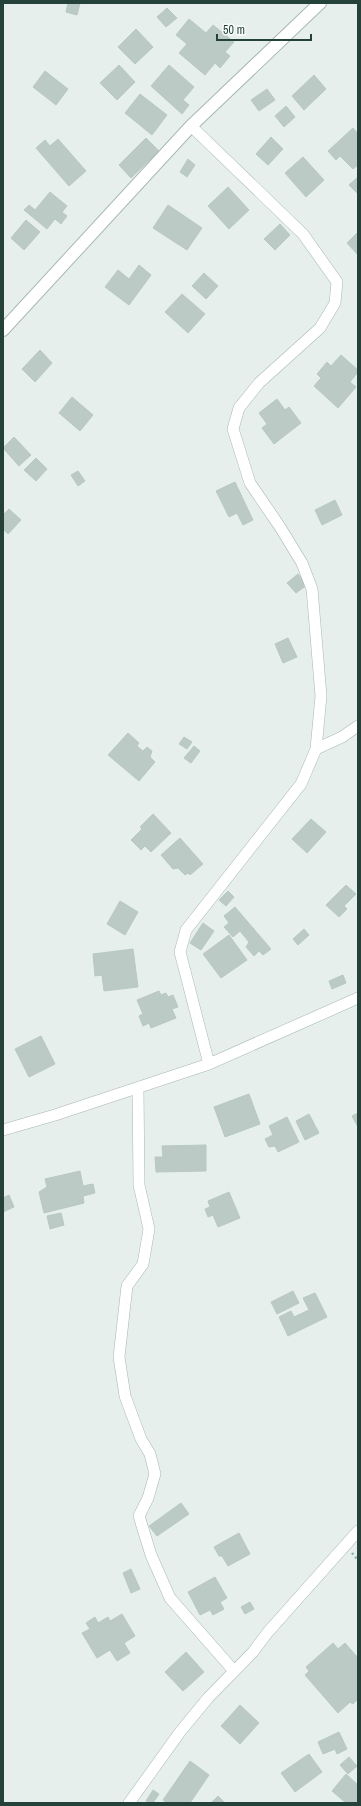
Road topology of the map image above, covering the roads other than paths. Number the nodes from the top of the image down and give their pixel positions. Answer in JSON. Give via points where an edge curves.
{"nodes":[{"id":1,"x":320,"y":3,"type":"edge"},
{"id":2,"x":191,"y":126,"type":"junction"},
{"id":3,"x":3,"y":330,"type":"edge"},
{"id":4,"x":358,"y":726,"type":"edge"},
{"id":5,"x":316,"y":749,"type":"junction"},
{"id":6,"x":358,"y":998,"type":"edge"},
{"id":7,"x":209,"y":1064,"type":"junction"},
{"id":8,"x":138,"y":1088,"type":"junction"},
{"id":9,"x":3,"y":1130,"type":"edge"},
{"id":10,"x":358,"y":1531,"type":"edge"},
{"id":11,"x":234,"y":1671,"type":"junction"},
{"id":12,"x":129,"y":1803,"type":"edge"}],
"edges":[{"from":1,"to":2,"type":"street"},
{"from":2,"to":3,"type":"street"},
{"from":2,"to":5,"type":"street","via":[[303,234],[337,282],[335,303],[320,328],[259,383],[239,408],[233,429],[250,483],[302,563],[312,590],[321,696]]},
{"from":4,"to":5,"type":"street"},
{"from":5,"to":7,"type":"street","via":[[300,784],[186,930],[180,952]]},
{"from":6,"to":7,"type":"street"},
{"from":7,"to":8,"type":"street"},
{"from":8,"to":9,"type":"street"},
{"from":8,"to":11,"type":"street","via":[[139,1185],[149,1229],[143,1264],[127,1286],[119,1356],[125,1396],[141,1439],[150,1454],[155,1474],[148,1498],[139,1516],[151,1555],[170,1598]]},
{"from":10,"to":11,"type":"street"},
{"from":11,"to":12,"type":"street","via":[[180,1732]]}]}
